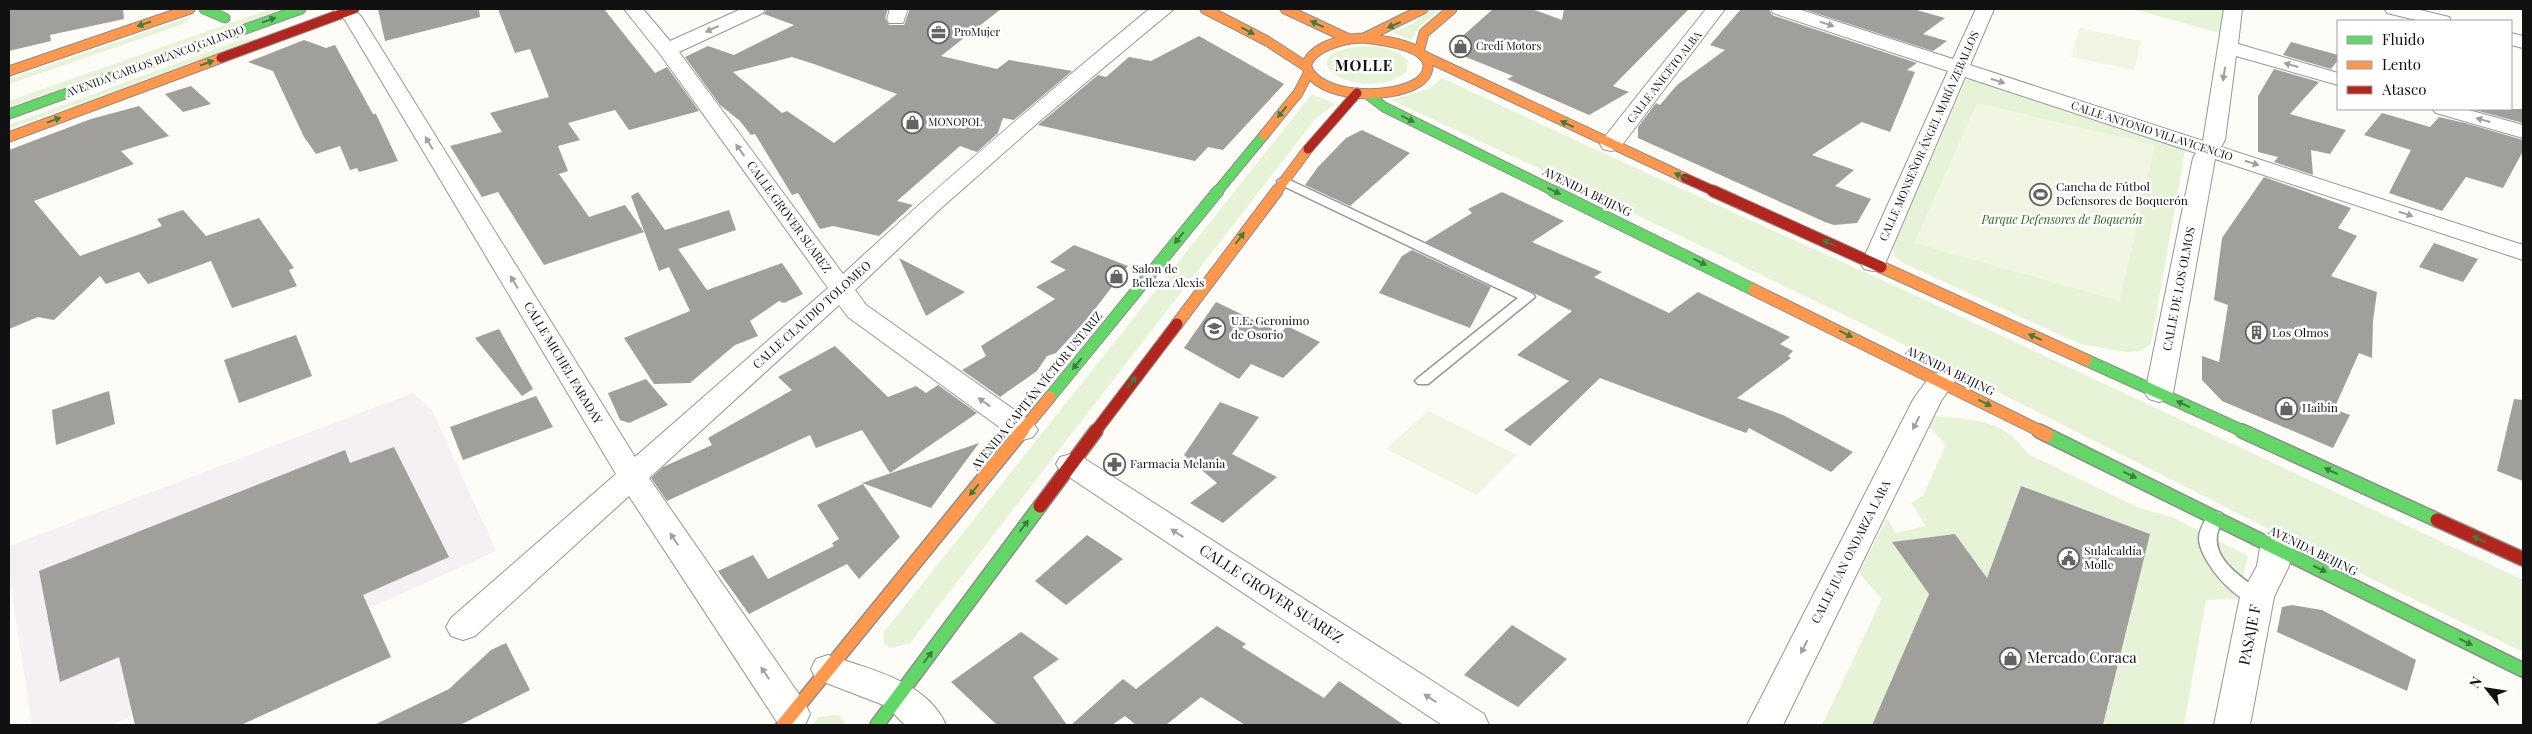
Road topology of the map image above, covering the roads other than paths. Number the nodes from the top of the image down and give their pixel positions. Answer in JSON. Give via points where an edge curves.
{"nodes":[{"id":1,"x":190,"y":9,"type":"edge"},
{"id":2,"x":204,"y":9,"type":"edge"},
{"id":3,"x":301,"y":9,"type":"edge"},
{"id":4,"x":633,"y":9,"type":"edge"},
{"id":5,"x":756,"y":9,"type":"edge"},
{"id":6,"x":1165,"y":9,"type":"edge"},
{"id":7,"x":1205,"y":9,"type":"edge"},
{"id":8,"x":1285,"y":9,"type":"edge"},
{"id":9,"x":1423,"y":9,"type":"edge"},
{"id":10,"x":1452,"y":9,"type":"edge"},
{"id":11,"x":1716,"y":9,"type":"edge"},
{"id":12,"x":1780,"y":9,"type":"edge"},
{"id":13,"x":1985,"y":9,"type":"edge"},
{"id":14,"x":2233,"y":9,"type":"edge"},
{"id":15,"x":2394,"y":9,"type":"edge"},
{"id":16,"x":348,"y":10,"type":"edge"},
{"id":17,"x":2438,"y":20,"type":"edge"},
{"id":18,"x":206,"y":25,"type":"dead end"},
{"id":19,"x":1364,"y":38,"type":"junction"},
{"id":20,"x":1349,"y":39,"type":"junction"},
{"id":21,"x":2228,"y":47,"type":"junction"},
{"id":22,"x":667,"y":50,"type":"junction"},
{"id":23,"x":1420,"y":54,"type":"junction"},
{"id":24,"x":1959,"y":68,"type":"junction"},
{"id":25,"x":9,"y":70,"type":"edge"},
{"id":26,"x":1308,"y":70,"type":"junction"},
{"id":27,"x":2337,"y":79,"type":"edge"},
{"id":28,"x":1362,"y":93,"type":"junction"},
{"id":29,"x":2446,"y":110,"type":"edge"},
{"id":30,"x":9,"y":114,"type":"edge"},
{"id":31,"x":2523,"y":132,"type":"edge"},
{"id":32,"x":9,"y":137,"type":"edge"},
{"id":33,"x":1611,"y":144,"type":"junction"},
{"id":34,"x":2208,"y":149,"type":"junction"},
{"id":35,"x":1283,"y":181,"type":"junction"},
{"id":36,"x":2523,"y":253,"type":"edge"},
{"id":37,"x":1873,"y":264,"type":"junction"},
{"id":38,"x":842,"y":289,"type":"junction"},
{"id":39,"x":1423,"y":381,"type":"dead end"},
{"id":40,"x":1941,"y":381,"type":"junction"},
{"id":41,"x":2159,"y":393,"type":"junction"},
{"id":42,"x":1023,"y":430,"type":"junction"},
{"id":43,"x":1071,"y":464,"type":"junction"},
{"id":44,"x":632,"y":476,"type":"junction"},
{"id":45,"x":2215,"y":517,"type":"junction"},
{"id":46,"x":2276,"y":548,"type":"junction"},
{"id":47,"x":2523,"y":559,"type":"edge"},
{"id":48,"x":2257,"y":598,"type":"junction"},
{"id":49,"x":463,"y":627,"type":"dead end"},
{"id":50,"x":828,"y":669,"type":"junction"},
{"id":51,"x":2523,"y":670,"type":"edge"},
{"id":52,"x":899,"y":696,"type":"junction"},
{"id":53,"x":787,"y":719,"type":"edge"},
{"id":54,"x":877,"y":725,"type":"edge"},
{"id":55,"x":928,"y":725,"type":"edge"},
{"id":56,"x":1471,"y":725,"type":"edge"},
{"id":57,"x":1765,"y":725,"type":"edge"},
{"id":58,"x":2232,"y":725,"type":"edge"}],
"edges":[{"from":1,"to":25,"type":"main road","one_way":true},
{"from":2,"to":18,"type":"main road","name":"AVENIDA CARLOS BLANCO GALINDO","via":[[229,16]]},
{"from":30,"to":3,"type":"main road","name":"AVENIDA CARLOS BLANCO GALINDO","one_way":true},
{"from":4,"to":22,"type":"street","name":"CALLE GROVER SUAREZ"},
{"from":5,"to":22,"type":"street","one_way":true},
{"from":6,"to":38,"type":"street","name":"CALLE CLAUDIO TOLOMEO","via":[[1157,12],[1026,121]]},
{"from":7,"to":26,"type":"main road","one_way":true,"via":[[1267,41]]},
{"from":20,"to":8,"type":"main road","one_way":true},
{"from":9,"to":19,"type":"main road","one_way":true},
{"from":10,"to":23,"type":"main road","via":[[1424,33]]},
{"from":11,"to":33,"type":"street","name":"CALLE ANICETO ALBA"},
{"from":12,"to":24,"type":"street","name":"CALLE ANTONIO VILLAVICENCIO","one_way":true},
{"from":13,"to":24,"type":"street","name":"CALLE MONSEÑOR ÁNGEL MARÍA ZEBALLOS"},
{"from":14,"to":21,"type":"street","name":"CALLE DE LOS OLMOS"},
{"from":15,"to":17,"type":"street"},
{"from":32,"to":16,"type":"main road","one_way":true},
{"from":44,"to":16,"type":"street","name":"CALLE MICHEL FARADAY","one_way":true},
{"from":19,"to":20,"type":"main road","name":"AVENIDA CAPITÁN VÍCTOR USTARIZ"},
{"from":19,"to":23,"type":"main road","via":[[1391,41]]},
{"from":20,"to":26,"type":"main road","name":"AVENIDA CAPITÁN VÍCTOR USTARIZ","via":[[1314,52],[1307,62]]},
{"from":27,"to":21,"type":"street","one_way":true},
{"from":21,"to":34,"type":"street","name":"CALLE DE LOS OLMOS","one_way":true,"via":[[2214,140]]},
{"from":38,"to":22,"type":"street","name":"CALLE GROVER SUAREZ","one_way":true},
{"from":23,"to":28,"type":"main road","via":[[1426,60],[1428,70],[1422,80],[1399,90]]},
{"from":33,"to":23,"type":"main road","one_way":true},
{"from":24,"to":34,"type":"street","name":"CALLE ANTONIO VILLAVICENCIO","one_way":true},
{"from":24,"to":37,"type":"street","name":"CALLE MONSEÑOR ÁNGEL MARÍA ZEBALLOS"},
{"from":26,"to":28,"type":"main road","via":[[1327,86]]},
{"from":26,"to":42,"type":"main road","name":"AVENIDA CAPITÁN VÍCTOR USTARIZ","one_way":true,"via":[[1298,93]]},
{"from":28,"to":35,"type":"main road","via":[[1323,130]]},
{"from":28,"to":40,"type":"main road","name":"AVENIDA BEIJING","one_way":true,"via":[[1384,107]]},
{"from":31,"to":29,"type":"street","one_way":true},
{"from":37,"to":33,"type":"main road","one_way":true},
{"from":34,"to":36,"type":"street","name":"CALLE ANTONIO VILLAVICENCIO","one_way":true},
{"from":34,"to":41,"type":"street","name":"CALLE DE LOS OLMOS"},
{"from":35,"to":39,"type":"lane","via":[[1528,296]]},
{"from":43,"to":35,"type":"main road","one_way":true},
{"from":41,"to":37,"type":"main road","one_way":true},
{"from":42,"to":38,"type":"street","name":"CALLE GROVER SUAREZ","one_way":true,"via":[[857,312]]},
{"from":38,"to":44,"type":"street","name":"CALLE CLAUDIO TOLOMEO"},
{"from":40,"to":45,"type":"main road","name":"AVENIDA BEIJING","one_way":true},
{"from":40,"to":57,"type":"street","name":"CALLE JUAN ONDARZA LARA","one_way":true,"via":[[1928,398]]},
{"from":47,"to":41,"type":"main road","one_way":true},
{"from":42,"to":50,"type":"main road","name":"AVENIDA CAPITÁN VÍCTOR USTARIZ","one_way":true},
{"from":52,"to":43,"type":"main road","one_way":true},
{"from":56,"to":43,"type":"street","name":"CALLE GROVER SUAREZ","one_way":true},
{"from":44,"to":49,"type":"street","name":"CALLE CLAUDIO TOLOMEO"},
{"from":53,"to":44,"type":"street","name":"CALLE MICHEL FARADAY","one_way":true},
{"from":45,"to":46,"type":"main road","name":"AVENIDA BEIJING"},
{"from":45,"to":48,"type":"lane","via":[[2207,539],[2213,560]]},
{"from":46,"to":48,"type":"street","name":"PASAJE F","via":[[2273,566]]},
{"from":46,"to":51,"type":"main road","name":"AVENIDA BEIJING","one_way":true},
{"from":48,"to":58,"type":"street","name":"PASAJE F"},
{"from":50,"to":52,"type":"street"},
{"from":50,"to":53,"type":"main road","name":"AVENIDA CAPITÁN VÍCTOR USTARIZ"},
{"from":52,"to":54,"type":"main road"},
{"from":52,"to":55,"type":"street"}]}
